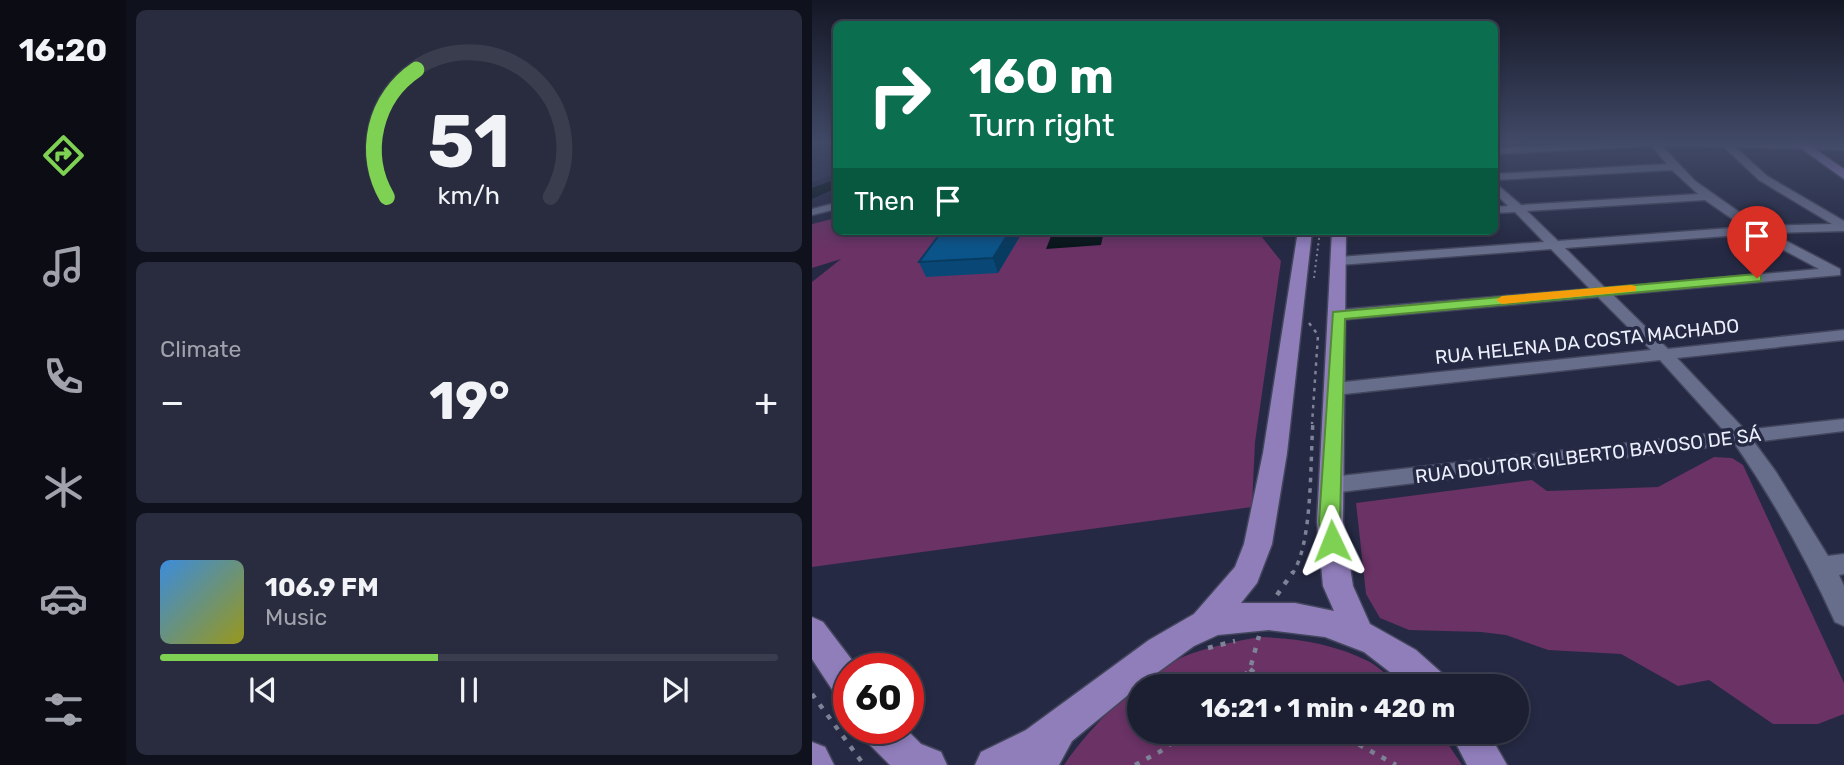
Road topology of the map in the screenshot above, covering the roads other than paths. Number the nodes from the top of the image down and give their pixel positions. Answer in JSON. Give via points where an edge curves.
{"nodes":[{"id":1,"x":1684,"y":178,"type":"edge"},
{"id":2,"x":1763,"y":178,"type":"edge"},
{"id":3,"x":1498,"y":189,"type":"edge"},
{"id":4,"x":1707,"y":197,"type":"junction"},
{"id":5,"x":833,"y":207,"type":"edge"},
{"id":6,"x":1518,"y":209,"type":"junction"},
{"id":7,"x":1498,"y":210,"type":"edge"},
{"id":8,"x":812,"y":212,"type":"edge"},
{"id":9,"x":1844,"y":227,"type":"edge"},
{"id":10,"x":1758,"y":230,"type":"junction"},
{"id":11,"x":1304,"y":235,"type":"edge"},
{"id":12,"x":1339,"y":235,"type":"edge"},
{"id":13,"x":1554,"y":245,"type":"junction"},
{"id":14,"x":1339,"y":261,"type":"junction"},
{"id":15,"x":1840,"y":274,"type":"edge"},
{"id":16,"x":1600,"y":291,"type":"junction"},
{"id":17,"x":1338,"y":315,"type":"junction"},
{"id":18,"x":1844,"y":335,"type":"edge"},
{"id":19,"x":1664,"y":354,"type":"junction"},
{"id":20,"x":1335,"y":389,"type":"junction"},
{"id":21,"x":1844,"y":425,"type":"edge"},
{"id":22,"x":1741,"y":438,"type":"junction"},
{"id":23,"x":1332,"y":485,"type":"junction"},
{"id":24,"x":1834,"y":571,"type":"edge"},
{"id":25,"x":1844,"y":614,"type":"edge"},
{"id":26,"x":1358,"y":631,"type":"junction"},
{"id":27,"x":812,"y":632,"type":"edge"},
{"id":28,"x":1201,"y":638,"type":"junction"},
{"id":29,"x":833,"y":662,"type":"edge"},
{"id":30,"x":1417,"y":674,"type":"edge"},
{"id":31,"x":1060,"y":730,"type":"junction"},
{"id":32,"x":895,"y":744,"type":"edge"},
{"id":33,"x":1475,"y":744,"type":"edge"},
{"id":34,"x":812,"y":760,"type":"edge"},
{"id":35,"x":815,"y":765,"type":"edge"},
{"id":36,"x":928,"y":765,"type":"edge"},
{"id":37,"x":994,"y":765,"type":"edge"},
{"id":38,"x":1039,"y":765,"type":"edge"},
{"id":39,"x":1488,"y":765,"type":"edge"}],
"edges":[{"from":1,"to":4,"type":"street"},
{"from":2,"to":9,"type":"street"},
{"from":3,"to":6,"type":"street"},
{"from":4,"to":6,"type":"street"},
{"from":4,"to":10,"type":"street"},
{"from":5,"to":8,"type":"street"},
{"from":6,"to":7,"type":"street"},
{"from":6,"to":13,"type":"street"},
{"from":9,"to":10,"type":"street"},
{"from":10,"to":13,"type":"street"},
{"from":10,"to":15,"type":"street"},
{"from":11,"to":28,"type":"main road","via":[[1258,544],[1247,574]]},
{"from":12,"to":14,"type":"main road"},
{"from":13,"to":14,"type":"street"},
{"from":13,"to":16,"type":"street"},
{"from":14,"to":17,"type":"main road"},
{"from":15,"to":16,"type":"street"},
{"from":16,"to":17,"type":"street"},
{"from":16,"to":19,"type":"street"},
{"from":17,"to":20,"type":"main road"},
{"from":18,"to":19,"type":"street","name":"RUA HELENA DA COSTA MACHADO"},
{"from":19,"to":20,"type":"street","name":"RUA HELENA DA COSTA MACHADO"},
{"from":19,"to":22,"type":"street"},
{"from":20,"to":23,"type":"main road"},
{"from":21,"to":22,"type":"street","name":"RUA DOUTOR GILBERTO BAVOSO DE SÁ"},
{"from":22,"to":23,"type":"street","name":"RUA DOUTOR GILBERTO BAVOSO DE SÁ"},
{"from":22,"to":24,"type":"street"},
{"from":23,"to":26,"type":"main road","via":[[1330,522],[1338,586]]},
{"from":24,"to":25,"type":"street"},
{"from":26,"to":28,"type":"main road","via":[[1299,617],[1264,630]]},
{"from":26,"to":30,"type":"main road","via":[[1385,646]]},
{"from":27,"to":29,"type":"main road"},
{"from":28,"to":31,"type":"main road","via":[[1133,669]]},
{"from":31,"to":37,"type":"main road"},
{"from":31,"to":38,"type":"main road"},
{"from":32,"to":36,"type":"main road","via":[[910,759]]},
{"from":33,"to":39,"type":"main road"},
{"from":34,"to":35,"type":"main road"}]}
